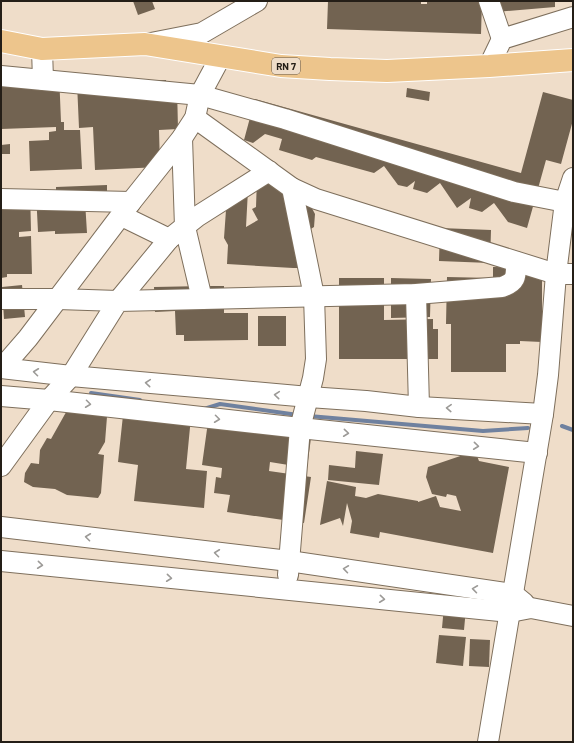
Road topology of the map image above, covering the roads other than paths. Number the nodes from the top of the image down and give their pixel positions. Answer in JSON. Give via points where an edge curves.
{"nodes":[{"id":1,"x":257,"y":1,"type":"edge"},
{"id":2,"x":489,"y":1,"type":"edge"},
{"id":3,"x":573,"y":17,"type":"edge"},
{"id":4,"x":502,"y":39,"type":"junction"},
{"id":5,"x":1,"y":41,"type":"edge"},
{"id":6,"x":145,"y":44,"type":"junction"},
{"id":7,"x":42,"y":49,"type":"junction"},
{"id":8,"x":221,"y":56,"type":"junction"},
{"id":9,"x":573,"y":60,"type":"edge"},
{"id":10,"x":489,"y":66,"type":"junction"},
{"id":11,"x":1,"y":76,"type":"edge"},
{"id":12,"x":43,"y":80,"type":"junction"},
{"id":13,"x":200,"y":95,"type":"junction"},
{"id":14,"x":195,"y":118,"type":"junction"},
{"id":15,"x":182,"y":138,"type":"junction"},
{"id":16,"x":269,"y":171,"type":"junction"},
{"id":17,"x":573,"y":178,"type":"edge"},
{"id":18,"x":292,"y":188,"type":"junction"},
{"id":19,"x":1,"y":199,"type":"edge"},
{"id":20,"x":565,"y":202,"type":"junction"},
{"id":21,"x":127,"y":209,"type":"junction"},
{"id":22,"x":177,"y":233,"type":"junction"},
{"id":23,"x":516,"y":262,"type":"junction"},
{"id":24,"x":565,"y":274,"type":"edge"},
{"id":25,"x":416,"y":294,"type":"junction"},
{"id":26,"x":314,"y":296,"type":"junction"},
{"id":27,"x":1,"y":299,"type":"edge"},
{"id":28,"x":58,"y":299,"type":"junction"},
{"id":29,"x":202,"y":299,"type":"junction"},
{"id":30,"x":118,"y":301,"type":"junction"},
{"id":31,"x":2,"y":368,"type":"edge"},
{"id":32,"x":71,"y":376,"type":"junction"},
{"id":33,"x":1,"y":396,"type":"edge"},
{"id":34,"x":309,"y":397,"type":"junction"},
{"id":35,"x":49,"y":400,"type":"junction"},
{"id":36,"x":419,"y":406,"type":"junction"},
{"id":37,"x":543,"y":414,"type":"junction"},
{"id":38,"x":300,"y":428,"type":"junction"},
{"id":39,"x":537,"y":453,"type":"junction"},
{"id":40,"x":1,"y":466,"type":"edge"},
{"id":41,"x":1,"y":527,"type":"edge"},
{"id":42,"x":1,"y":561,"type":"edge"},
{"id":43,"x":289,"y":561,"type":"junction"},
{"id":44,"x":286,"y":589,"type":"junction"},
{"id":45,"x":512,"y":603,"type":"junction"},
{"id":46,"x":573,"y":616,"type":"edge"},
{"id":47,"x":488,"y":742,"type":"edge"}],
"edges":[{"from":1,"to":6,"type":"street","via":[[202,33]]},
{"from":2,"to":4,"type":"street"},
{"from":3,"to":4,"type":"street"},
{"from":4,"to":10,"type":"street"},
{"from":5,"to":7,"type":"main road","number":"RN 7"},
{"from":6,"to":7,"type":"main road","number":"RN 7"},
{"from":6,"to":8,"type":"main road","number":"RN 7"},
{"from":7,"to":12,"type":"street"},
{"from":8,"to":10,"type":"main road","number":"RN 7","via":[[281,66],[387,71]]},
{"from":8,"to":13,"type":"street"},
{"from":9,"to":10,"type":"main road","number":"RN 7"},
{"from":11,"to":12,"type":"street"},
{"from":12,"to":13,"type":"street"},
{"from":13,"to":14,"type":"street"},
{"from":13,"to":20,"type":"street","via":[[285,119],[514,192]]},
{"from":14,"to":15,"type":"street"},
{"from":14,"to":16,"type":"street"},
{"from":15,"to":21,"type":"street"},
{"from":15,"to":22,"type":"street"},
{"from":16,"to":18,"type":"street"},
{"from":16,"to":22,"type":"street","via":[[198,216]]},
{"from":17,"to":20,"type":"street"},
{"from":18,"to":23,"type":"street","via":[[316,199]]},
{"from":18,"to":26,"type":"street"},
{"from":19,"to":21,"type":"street"},
{"from":20,"to":24,"type":"street"},
{"from":21,"to":22,"type":"street"},
{"from":21,"to":28,"type":"street"},
{"from":22,"to":29,"type":"street"},
{"from":22,"to":30,"type":"street"},
{"from":23,"to":24,"type":"street"},
{"from":23,"to":25,"type":"street","via":[[516,276],[509,285],[502,288]]},
{"from":24,"to":37,"type":"street"},
{"from":25,"to":26,"type":"street"},
{"from":25,"to":36,"type":"street"},
{"from":26,"to":29,"type":"street"},
{"from":26,"to":34,"type":"street","via":[[316,359]]},
{"from":27,"to":28,"type":"street"},
{"from":28,"to":30,"type":"street"},
{"from":28,"to":31,"type":"street"},
{"from":29,"to":30,"type":"street"},
{"from":30,"to":32,"type":"street"},
{"from":32,"to":31,"type":"street","one_way":true},
{"from":34,"to":32,"type":"street","one_way":true},
{"from":32,"to":35,"type":"street"},
{"from":33,"to":35,"type":"street"},
{"from":34,"to":36,"type":"street"},
{"from":34,"to":38,"type":"street"},
{"from":35,"to":38,"type":"street","one_way":true},
{"from":35,"to":40,"type":"street"},
{"from":37,"to":36,"type":"street","one_way":true},
{"from":37,"to":39,"type":"street"},
{"from":38,"to":39,"type":"street","one_way":true},
{"from":38,"to":43,"type":"street"},
{"from":39,"to":45,"type":"street"},
{"from":43,"to":41,"type":"street","one_way":true},
{"from":42,"to":44,"type":"street","one_way":true},
{"from":43,"to":44,"type":"street"},
{"from":45,"to":43,"type":"street","one_way":true},
{"from":44,"to":45,"type":"street","one_way":true},
{"from":45,"to":46,"type":"street"},
{"from":45,"to":47,"type":"street"}]}
